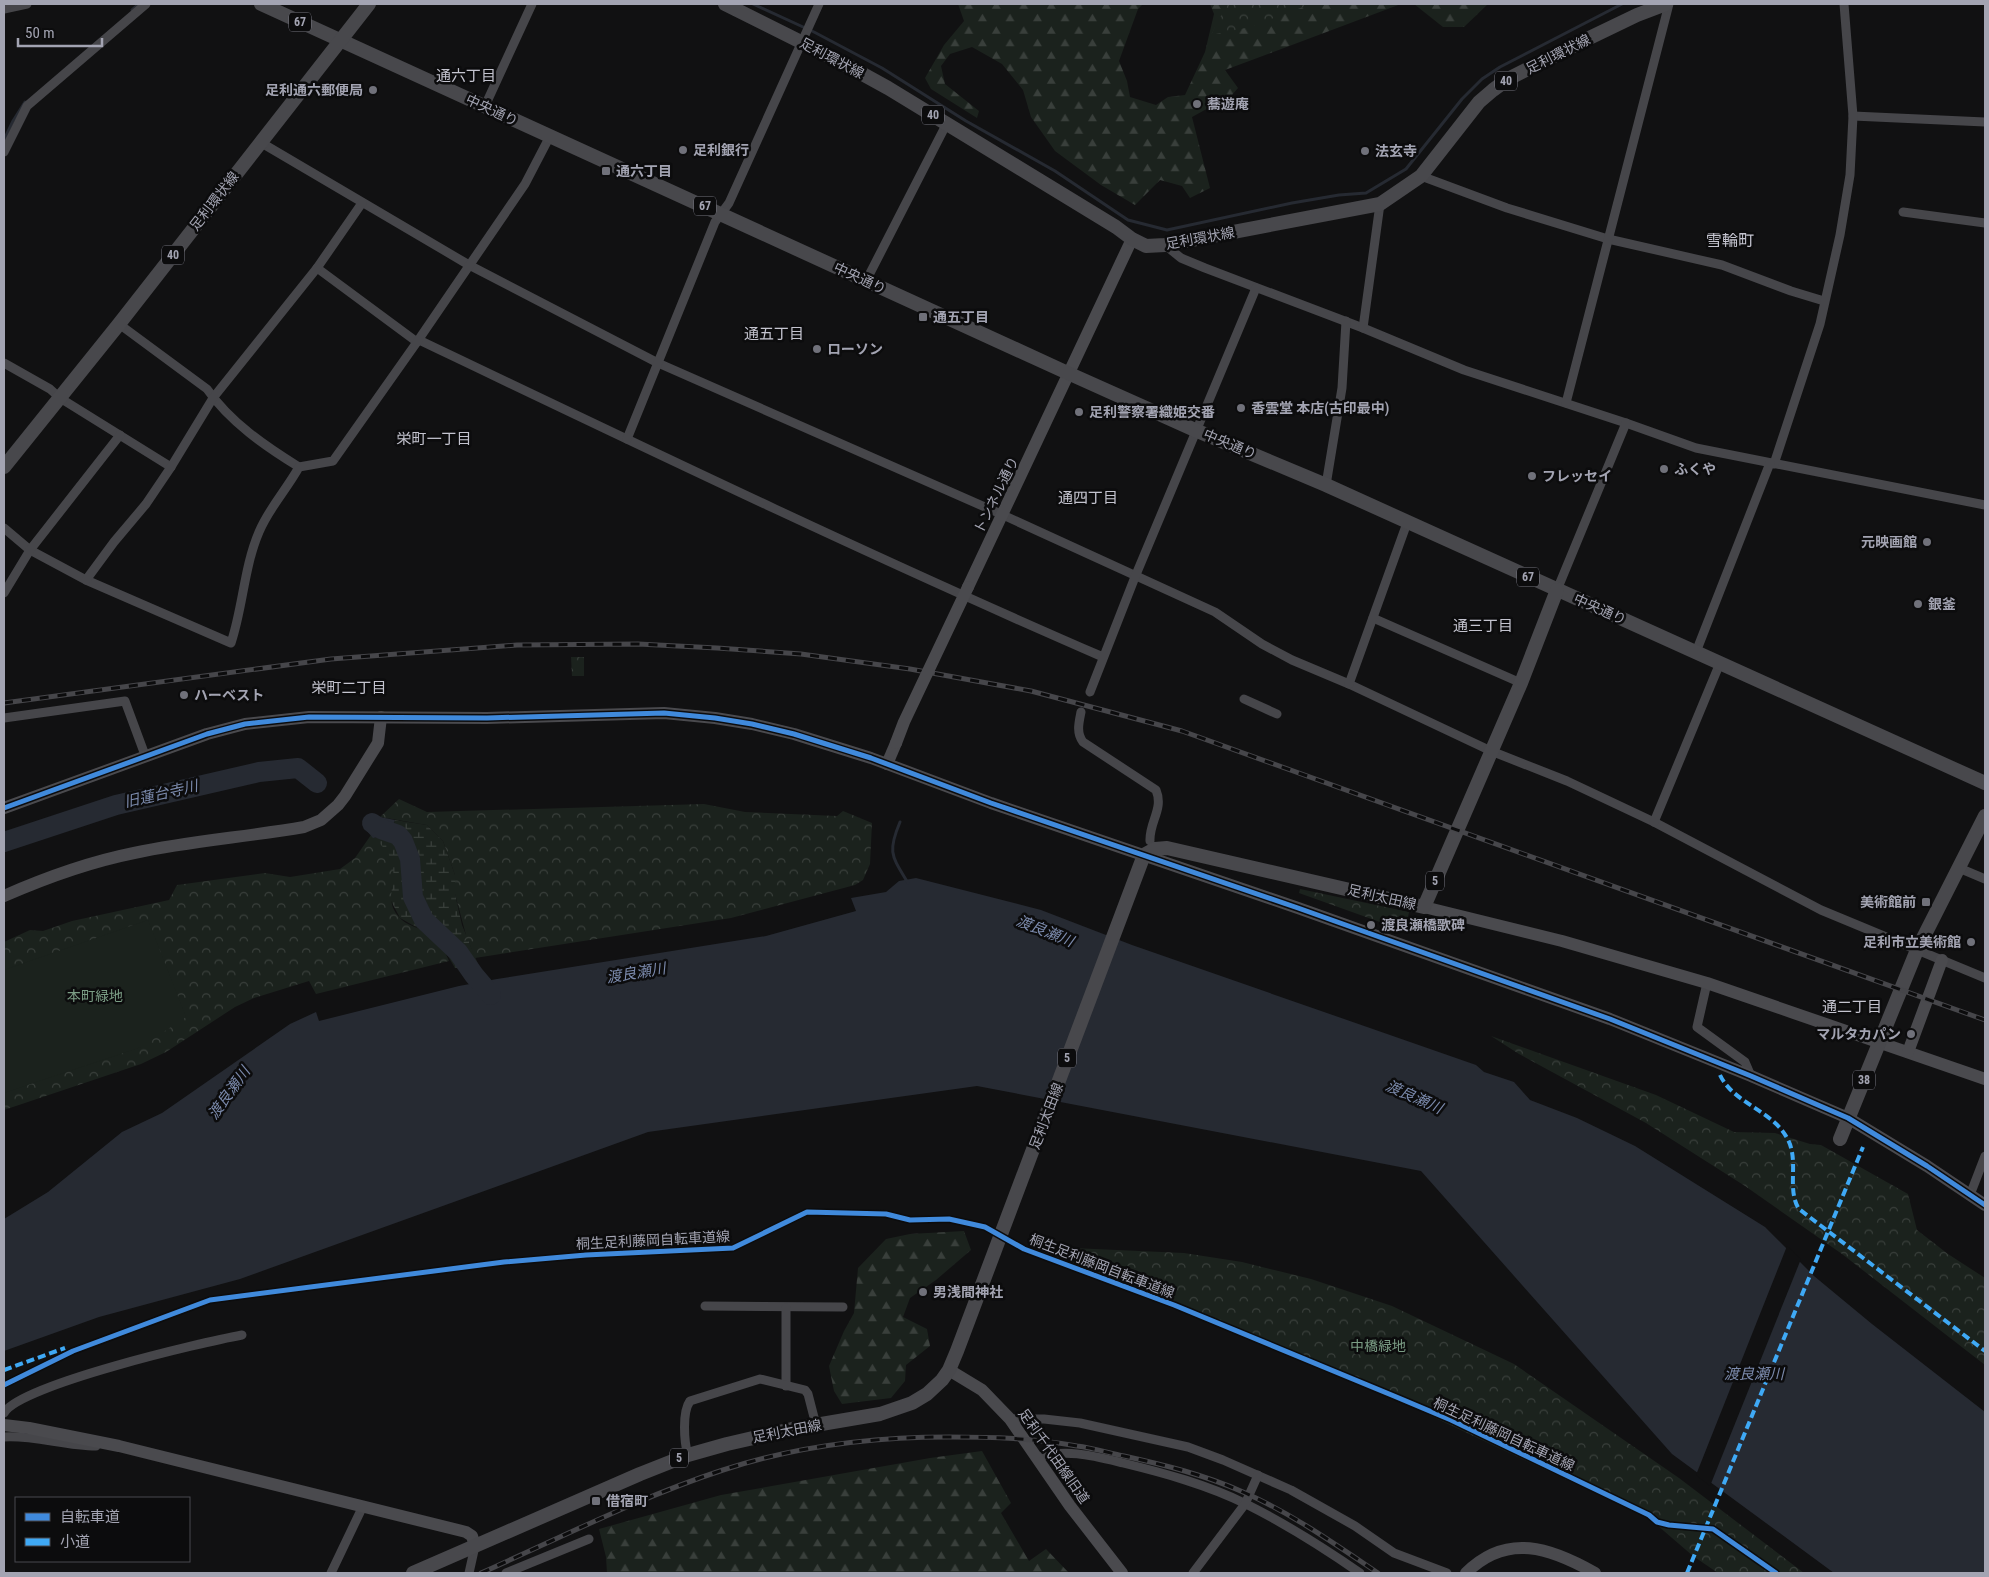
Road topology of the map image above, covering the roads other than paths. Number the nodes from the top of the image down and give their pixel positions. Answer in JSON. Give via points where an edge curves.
{"nodes":[{"id":1,"x":28,"y":4,"type":"edge"},
{"id":2,"x":146,"y":4,"type":"edge"},
{"id":3,"x":261,"y":4,"type":"edge"},
{"id":4,"x":369,"y":4,"type":"edge"},
{"id":5,"x":532,"y":4,"type":"edge"},
{"id":6,"x":725,"y":4,"type":"edge"},
{"id":7,"x":819,"y":4,"type":"edge"},
{"id":8,"x":1668,"y":4,"type":"edge"},
{"id":9,"x":1844,"y":4,"type":"edge"},
{"id":10,"x":4,"y":9,"type":"edge"},
{"id":11,"x":339,"y":39,"type":"junction"},
{"id":12,"x":801,"y":41,"type":"junction"},
{"id":13,"x":485,"y":106,"type":"junction"},
{"id":14,"x":1853,"y":116,"type":"junction"},
{"id":15,"x":1985,"y":122,"type":"edge"},
{"id":16,"x":947,"y":123,"type":"junction"},
{"id":17,"x":550,"y":136,"type":"junction"},
{"id":18,"x":260,"y":142,"type":"junction"},
{"id":19,"x":4,"y":152,"type":"edge"},
{"id":20,"x":1421,"y":176,"type":"junction"},
{"id":21,"x":362,"y":203,"type":"junction"},
{"id":22,"x":1380,"y":204,"type":"junction"},
{"id":23,"x":1903,"y":212,"type":"dead end"},
{"id":24,"x":722,"y":214,"type":"junction"},
{"id":25,"x":1985,"y":223,"type":"edge"},
{"id":26,"x":1132,"y":239,"type":"junction"},
{"id":27,"x":1608,"y":239,"type":"junction"},
{"id":28,"x":1165,"y":245,"type":"junction"},
{"id":29,"x":469,"y":265,"type":"junction"},
{"id":30,"x":317,"y":268,"type":"junction"},
{"id":31,"x":866,"y":281,"type":"junction"},
{"id":32,"x":1256,"y":288,"type":"junction"},
{"id":33,"x":1824,"y":301,"type":"junction"},
{"id":34,"x":1346,"y":322,"type":"junction"},
{"id":35,"x":119,"y":324,"type":"junction"},
{"id":36,"x":1363,"y":328,"type":"junction"},
{"id":37,"x":418,"y":341,"type":"junction"},
{"id":38,"x":4,"y":363,"type":"edge"},
{"id":39,"x":658,"y":364,"type":"junction"},
{"id":40,"x":1070,"y":374,"type":"junction"},
{"id":41,"x":60,"y":398,"type":"junction"},
{"id":42,"x":213,"y":398,"type":"junction"},
{"id":43,"x":1566,"y":403,"type":"junction"},
{"id":44,"x":1626,"y":423,"type":"junction"},
{"id":45,"x":1195,"y":430,"type":"junction"},
{"id":46,"x":120,"y":435,"type":"junction"},
{"id":47,"x":626,"y":439,"type":"junction"},
{"id":48,"x":1772,"y":463,"type":"junction"},
{"id":49,"x":4,"y":467,"type":"edge"},
{"id":50,"x":171,"y":467,"type":"junction"},
{"id":51,"x":299,"y":467,"type":"junction"},
{"id":52,"x":1326,"y":485,"type":"junction"},
{"id":53,"x":1985,"y":505,"type":"edge"},
{"id":54,"x":1003,"y":515,"type":"junction"},
{"id":55,"x":1407,"y":523,"type":"junction"},
{"id":56,"x":4,"y":528,"type":"edge"},
{"id":57,"x":30,"y":550,"type":"junction"},
{"id":58,"x":1135,"y":577,"type":"junction"},
{"id":59,"x":86,"y":580,"type":"junction"},
{"id":60,"x":1557,"y":590,"type":"junction"},
{"id":61,"x":4,"y":593,"type":"edge"},
{"id":62,"x":1373,"y":618,"type":"junction"},
{"id":63,"x":1696,"y":652,"type":"junction"},
{"id":64,"x":1103,"y":656,"type":"junction"},
{"id":65,"x":1720,"y":663,"type":"junction"},
{"id":66,"x":1521,"y":683,"type":"junction"},
{"id":67,"x":1349,"y":684,"type":"junction"},
{"id":68,"x":1090,"y":692,"type":"dead end"},
{"id":69,"x":1244,"y":699,"type":"dead end"},
{"id":70,"x":1081,"y":712,"type":"dead end"},
{"id":71,"x":1277,"y":714,"type":"dead end"},
{"id":72,"x":381,"y":717,"type":"junction"},
{"id":73,"x":4,"y":718,"type":"edge"},
{"id":74,"x":1491,"y":751,"type":"junction"},
{"id":75,"x":145,"y":755,"type":"junction"},
{"id":76,"x":888,"y":764,"type":"junction"},
{"id":77,"x":1985,"y":783,"type":"edge"},
{"id":78,"x":4,"y":806,"type":"edge"},
{"id":79,"x":1985,"y":816,"type":"edge"},
{"id":80,"x":1654,"y":822,"type":"junction"},
{"id":81,"x":1142,"y":861,"type":"junction"},
{"id":82,"x":1959,"y":868,"type":"junction"},
{"id":83,"x":1985,"y":879,"type":"edge"},
{"id":84,"x":4,"y":896,"type":"edge"},
{"id":85,"x":1424,"y":906,"type":"junction"},
{"id":86,"x":1917,"y":950,"type":"junction"},
{"id":87,"x":1942,"y":960,"type":"junction"},
{"id":88,"x":1985,"y":978,"type":"edge"},
{"id":89,"x":1707,"y":983,"type":"junction"},
{"id":90,"x":1879,"y":1042,"type":"junction"},
{"id":91,"x":1908,"y":1052,"type":"junction"},
{"id":92,"x":1751,"y":1076,"type":"junction"},
{"id":93,"x":1985,"y":1079,"type":"edge"},
{"id":94,"x":1848,"y":1118,"type":"junction"},
{"id":95,"x":1840,"y":1139,"type":"dead end"},
{"id":96,"x":1985,"y":1156,"type":"edge"},
{"id":97,"x":1970,"y":1195,"type":"junction"},
{"id":98,"x":1985,"y":1205,"type":"edge"},
{"id":99,"x":705,"y":1306,"type":"dead end"},
{"id":100,"x":843,"y":1307,"type":"dead end"},
{"id":101,"x":786,"y":1308,"type":"junction"},
{"id":102,"x":242,"y":1335,"type":"dead end"},
{"id":103,"x":949,"y":1370,"type":"junction"},
{"id":104,"x":786,"y":1386,"type":"junction"},
{"id":105,"x":4,"y":1414,"type":"edge"},
{"id":106,"x":1010,"y":1418,"type":"junction"},
{"id":107,"x":4,"y":1425,"type":"edge"},
{"id":108,"x":816,"y":1425,"type":"junction"},
{"id":109,"x":4,"y":1437,"type":"edge"},
{"id":110,"x":118,"y":1446,"type":"junction"},
{"id":111,"x":688,"y":1455,"type":"junction"},
{"id":112,"x":1036,"y":1458,"type":"junction"},
{"id":113,"x":1258,"y":1475,"type":"junction"},
{"id":114,"x":1245,"y":1504,"type":"junction"},
{"id":115,"x":363,"y":1506,"type":"junction"},
{"id":116,"x":589,"y":1538,"type":"dead end"},
{"id":117,"x":475,"y":1546,"type":"junction"},
{"id":118,"x":331,"y":1573,"type":"edge"},
{"id":119,"x":412,"y":1573,"type":"edge"},
{"id":120,"x":469,"y":1573,"type":"edge"},
{"id":121,"x":506,"y":1573,"type":"edge"},
{"id":122,"x":1122,"y":1573,"type":"edge"},
{"id":123,"x":1194,"y":1573,"type":"edge"},
{"id":124,"x":1360,"y":1573,"type":"edge"},
{"id":125,"x":1447,"y":1573,"type":"edge"},
{"id":126,"x":1466,"y":1573,"type":"edge"},
{"id":127,"x":1595,"y":1573,"type":"edge"}],
"edges":[{"from":1,"to":10,"type":"street"},
{"from":2,"to":19,"type":"street","via":[[27,106]]},
{"from":3,"to":11,"type":"main road","number":"67"},
{"from":4,"to":11,"type":"main road","name":"足利環状線","number":"40"},
{"from":5,"to":13,"type":"street"},
{"from":6,"to":12,"type":"main road","name":"足利環状線","number":"40"},
{"from":7,"to":12,"type":"street"},
{"from":8,"to":20,"type":"main road","name":"足利環状線","number":"40","via":[[1637,15],[1508,79],[1479,102]]},
{"from":8,"to":27,"type":"street"},
{"from":9,"to":14,"type":"street"},
{"from":11,"to":13,"type":"main road","name":"中央通り","number":"67"},
{"from":11,"to":18,"type":"main road","name":"足利環状線","number":"40"},
{"from":12,"to":16,"type":"main road","name":"足利環状線","number":"40"},
{"from":12,"to":24,"type":"street"},
{"from":13,"to":17,"type":"main road","name":"中央通り","number":"67"},
{"from":14,"to":15,"type":"street"},
{"from":14,"to":33,"type":"street","via":[[1850,174]]},
{"from":16,"to":26,"type":"main road","name":"足利環状線","number":"40"},
{"from":16,"to":31,"type":"street"},
{"from":17,"to":24,"type":"main road","name":"中央通り","number":"67"},
{"from":17,"to":29,"type":"street","via":[[525,184]]},
{"from":18,"to":21,"type":"street"},
{"from":18,"to":35,"type":"main road","name":"足利環状線","number":"40"},
{"from":20,"to":22,"type":"main road","name":"足利環状線","number":"40"},
{"from":20,"to":27,"type":"street","via":[[1507,208]]},
{"from":21,"to":29,"type":"street"},
{"from":21,"to":30,"type":"street"},
{"from":22,"to":28,"type":"main road","name":"足利環状線","number":"40"},
{"from":22,"to":36,"type":"street"},
{"from":23,"to":25,"type":"street"},
{"from":24,"to":31,"type":"main road","name":"中央通り","number":"67"},
{"from":24,"to":39,"type":"street","via":[[715,222]]},
{"from":26,"to":28,"type":"main road","name":"足利環状線","number":"40","via":[[1146,246]]},
{"from":26,"to":40,"type":"street","name":"トンネル通り"},
{"from":27,"to":33,"type":"street","via":[[1722,265]]},
{"from":27,"to":43,"type":"street"},
{"from":28,"to":32,"type":"street","via":[[1181,258]]},
{"from":29,"to":37,"type":"street"},
{"from":29,"to":39,"type":"street"},
{"from":30,"to":37,"type":"street"},
{"from":30,"to":42,"type":"street"},
{"from":31,"to":40,"type":"main road","name":"中央通り","number":"67"},
{"from":32,"to":34,"type":"street"},
{"from":32,"to":45,"type":"street"},
{"from":33,"to":48,"type":"street","via":[[1820,324]]},
{"from":34,"to":36,"type":"street"},
{"from":34,"to":52,"type":"street","via":[[1342,388]]},
{"from":35,"to":41,"type":"main road","name":"足利環状線","number":"40"},
{"from":35,"to":42,"type":"street","via":[[207,389]]},
{"from":36,"to":43,"type":"street","via":[[1464,370]]},
{"from":37,"to":47,"type":"street"},
{"from":37,"to":51,"type":"street","via":[[332,461]]},
{"from":38,"to":41,"type":"street"},
{"from":39,"to":47,"type":"street"},
{"from":39,"to":54,"type":"street"},
{"from":40,"to":45,"type":"main road","name":"中央通り","number":"67"},
{"from":40,"to":54,"type":"street","name":"トンネル通り"},
{"from":41,"to":46,"type":"street"},
{"from":41,"to":49,"type":"main road","name":"足利環状線","number":"40"},
{"from":42,"to":50,"type":"street"},
{"from":42,"to":51,"type":"street","via":[[252,436]]},
{"from":43,"to":44,"type":"street"},
{"from":44,"to":48,"type":"street","via":[[1696,448]]},
{"from":44,"to":60,"type":"street"},
{"from":45,"to":52,"type":"main road","name":"中央通り","number":"67"},
{"from":45,"to":58,"type":"street"},
{"from":46,"to":50,"type":"street"},
{"from":46,"to":57,"type":"street"},
{"from":47,"to":64,"type":"street","via":[[973,600]]},
{"from":48,"to":53,"type":"street"},
{"from":48,"to":63,"type":"street"},
{"from":50,"to":59,"type":"street"},
{"from":51,"to":59,"type":"street","via":[[271,507],[259,532],[231,643]]},
{"from":52,"to":55,"type":"main road","name":"中央通り","number":"67"},
{"from":54,"to":58,"type":"street"},
{"from":54,"to":76,"type":"street","name":"トンネル通り","bridge":true,"via":[[904,722]]},
{"from":55,"to":60,"type":"main road","name":"中央通り","number":"67"},
{"from":55,"to":62,"type":"street"},
{"from":56,"to":57,"type":"street"},
{"from":57,"to":59,"type":"street"},
{"from":57,"to":61,"type":"street"},
{"from":58,"to":64,"type":"street"},
{"from":58,"to":67,"type":"street","via":[[1215,612],[1262,644]]},
{"from":60,"to":63,"type":"main road","name":"中央通り","number":"67"},
{"from":60,"to":66,"type":"main road","name":"足利太田線","number":"5"},
{"from":62,"to":66,"type":"street"},
{"from":62,"to":67,"type":"street"},
{"from":63,"to":65,"type":"main road","name":"中央通り","number":"67"},
{"from":64,"to":68,"type":"street"},
{"from":65,"to":77,"type":"main road","name":"中央通り","number":"67"},
{"from":65,"to":80,"type":"street"},
{"from":66,"to":74,"type":"main road","name":"足利太田線","number":"5"},
{"from":67,"to":74,"type":"street"},
{"from":69,"to":71,"type":"street"},
{"from":70,"to":81,"type":"street","via":[[1079,738],[1156,790],[1159,801]]},
{"from":72,"to":75,"type":"street","via":[[309,717],[246,724]]},
{"from":72,"to":76,"type":"street","via":[[684,714],[794,734]]},
{"from":72,"to":84,"type":"street","via":[[380,736],[373,754],[338,805],[321,820],[295,828],[132,853],[82,867]]},
{"from":73,"to":75,"type":"street","via":[[124,701]]},
{"from":74,"to":80,"type":"street","via":[[1567,781]]},
{"from":74,"to":85,"type":"main road","name":"足利太田線","number":"5"},
{"from":75,"to":78,"type":"street"},
{"from":76,"to":81,"type":"street"},
{"from":79,"to":82,"type":"main road","number":"38"},
{"from":80,"to":86,"type":"street","via":[[1821,910]]},
{"from":81,"to":85,"type":"main road","name":"足利太田線","number":"5","via":[[1155,849],[1167,848]]},
{"from":81,"to":92,"type":"street","via":[[1610,1019]]},
{"from":81,"to":103,"type":"main road","name":"足利太田線","number":"5"},
{"from":82,"to":83,"type":"street"},
{"from":82,"to":86,"type":"main road","number":"38"},
{"from":85,"to":89,"type":"street"},
{"from":86,"to":87,"type":"street"},
{"from":86,"to":90,"type":"main road","number":"38"},
{"from":87,"to":88,"type":"street"},
{"from":87,"to":91,"type":"street"},
{"from":89,"to":90,"type":"street"},
{"from":89,"to":92,"type":"street","via":[[1698,1027],[1745,1062]]},
{"from":90,"to":91,"type":"street"},
{"from":90,"to":94,"type":"main road","number":"38"},
{"from":91,"to":93,"type":"street"},
{"from":92,"to":94,"type":"street"},
{"from":94,"to":95,"type":"main road","number":"38"},
{"from":94,"to":97,"type":"street"},
{"from":96,"to":97,"type":"street"},
{"from":97,"to":98,"type":"street"},
{"from":99,"to":101,"type":"street"},
{"from":100,"to":101,"type":"street"},
{"from":101,"to":104,"type":"street"},
{"from":102,"to":105,"type":"street","via":[[142,1358],[84,1376],[16,1402]]},
{"from":103,"to":106,"type":"street","name":"足利千代田線旧道","via":[[982,1390]]},
{"from":103,"to":108,"type":"main road","name":"足利太田線","number":"5","via":[[937,1385],[912,1403],[880,1414]]},
{"from":104,"to":108,"type":"street","via":[[805,1390]]},
{"from":104,"to":111,"type":"street","via":[[760,1379],[690,1401],[686,1406]]},
{"from":106,"to":112,"type":"street","name":"足利千代田線旧道"},
{"from":106,"to":113,"type":"street","via":[[1053,1420],[1117,1430],[1188,1447]]},
{"from":107,"to":110,"type":"street"},
{"from":108,"to":111,"type":"main road","name":"足利太田線","number":"5"},
{"from":109,"to":110,"type":"street","via":[[75,1446]]},
{"from":110,"to":115,"type":"street"},
{"from":111,"to":117,"type":"main road","name":"足利太田線","number":"5"},
{"from":112,"to":114,"type":"street","via":[[1059,1452],[1105,1459],[1182,1480]]},
{"from":112,"to":122,"type":"street","name":"足利千代田線旧道"},
{"from":113,"to":114,"type":"street"},
{"from":113,"to":125,"type":"street","via":[[1323,1507],[1394,1553]]},
{"from":114,"to":123,"type":"street"},
{"from":114,"to":124,"type":"street","via":[[1304,1535]]},
{"from":115,"to":117,"type":"street","via":[[466,1532],[472,1536]]},
{"from":115,"to":118,"type":"street"},
{"from":116,"to":121,"type":"street"},
{"from":117,"to":119,"type":"main road","name":"足利太田線","number":"5"},
{"from":117,"to":120,"type":"street"},
{"from":126,"to":127,"type":"street","via":[[1476,1562],[1492,1554],[1521,1547],[1538,1548]]}]}
